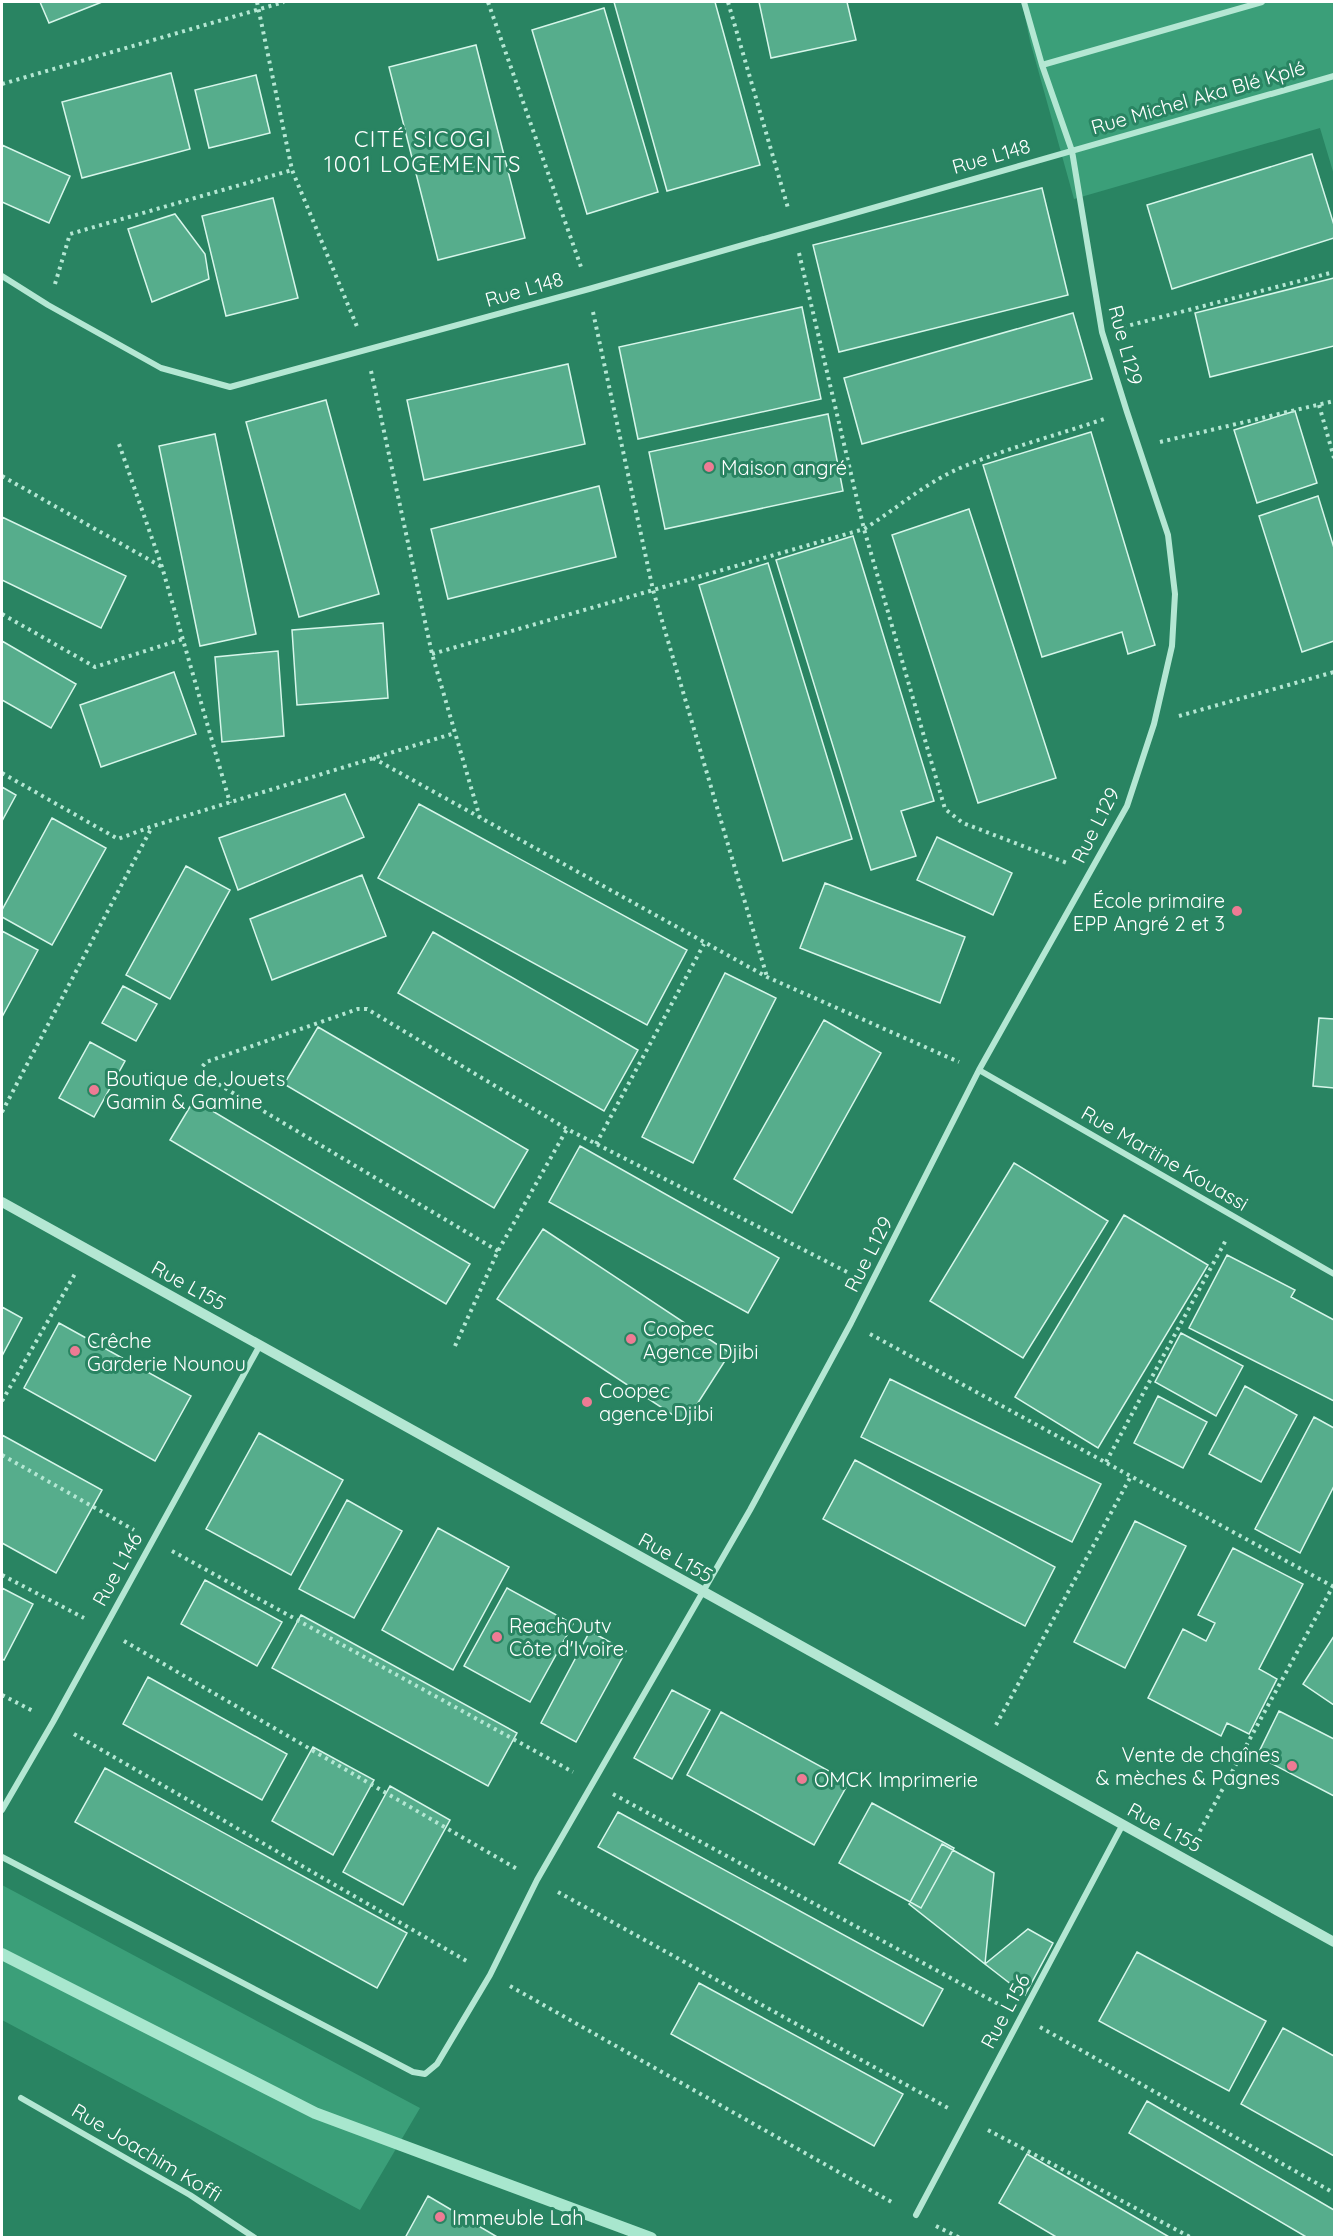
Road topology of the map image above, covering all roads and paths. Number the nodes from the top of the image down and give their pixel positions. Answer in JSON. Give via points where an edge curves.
{"nodes":[{"id":1,"x":257,"y":2,"type":"edge"},
{"id":2,"x":284,"y":2,"type":"edge"},
{"id":3,"x":488,"y":2,"type":"edge"},
{"id":4,"x":728,"y":2,"type":"edge"},
{"id":5,"x":1024,"y":2,"type":"edge"},
{"id":6,"x":1262,"y":2,"type":"edge"},
{"id":7,"x":259,"y":8,"type":"junction"},
{"id":8,"x":1042,"y":65,"type":"junction"},
{"id":9,"x":1335,"y":76,"type":"edge"},
{"id":10,"x":2,"y":84,"type":"edge"},
{"id":11,"x":1072,"y":151,"type":"junction"},
{"id":12,"x":292,"y":170,"type":"junction"},
{"id":13,"x":794,"y":229,"type":"junction"},
{"id":14,"x":1335,"y":272,"type":"edge"},
{"id":15,"x":2,"y":276,"type":"edge"},
{"id":16,"x":589,"y":288,"type":"junction"},
{"id":17,"x":48,"y":305,"type":"junction"},
{"id":18,"x":1102,"y":332,"type":"junction"},
{"id":19,"x":366,"y":351,"type":"junction"},
{"id":20,"x":1335,"y":401,"type":"edge"},
{"id":21,"x":1320,"y":405,"type":"junction"},
{"id":22,"x":1126,"y":412,"type":"junction"},
{"id":23,"x":119,"y":444,"type":"dead end"},
{"id":24,"x":1139,"y":447,"type":"junction"},
{"id":25,"x":1335,"y":458,"type":"edge"},
{"id":26,"x":2,"y":476,"type":"edge"},
{"id":27,"x":864,"y":529,"type":"junction"},
{"id":28,"x":162,"y":567,"type":"junction"},
{"id":29,"x":653,"y":590,"type":"junction"},
{"id":30,"x":2,"y":614,"type":"edge"},
{"id":31,"x":183,"y":639,"type":"junction"},
{"id":32,"x":432,"y":654,"type":"junction"},
{"id":33,"x":1335,"y":672,"type":"edge"},
{"id":34,"x":1154,"y":724,"type":"junction"},
{"id":35,"x":455,"y":734,"type":"junction"},
{"id":36,"x":373,"y":758,"type":"junction"},
{"id":37,"x":2,"y":773,"type":"edge"},
{"id":38,"x":230,"y":803,"type":"junction"},
{"id":39,"x":480,"y":818,"type":"junction"},
{"id":40,"x":153,"y":826,"type":"junction"},
{"id":41,"x":1090,"y":872,"type":"junction"},
{"id":42,"x":705,"y":944,"type":"junction"},
{"id":43,"x":767,"y":976,"type":"junction"},
{"id":44,"x":979,"y":1070,"type":"junction"},
{"id":45,"x":2,"y":1112,"type":"edge"},
{"id":46,"x":567,"y":1129,"type":"junction"},
{"id":47,"x":596,"y":1144,"type":"junction"},
{"id":48,"x":2,"y":1202,"type":"edge"},
{"id":49,"x":1237,"y":1219,"type":"junction"},
{"id":50,"x":89,"y":1250,"type":"junction"},
{"id":51,"x":498,"y":1251,"type":"junction"},
{"id":52,"x":1335,"y":1274,"type":"edge"},
{"id":53,"x":872,"y":1285,"type":"junction"},
{"id":54,"x":851,"y":1323,"type":"junction"},
{"id":55,"x":260,"y":1344,"type":"junction"},
{"id":56,"x":455,"y":1346,"type":"dead end"},
{"id":57,"x":2,"y":1401,"type":"edge"},
{"id":58,"x":2,"y":1455,"type":"edge"},
{"id":59,"x":1106,"y":1462,"type":"junction"},
{"id":60,"x":1131,"y":1476,"type":"junction"},
{"id":61,"x":152,"y":1540,"type":"junction"},
{"id":62,"x":2,"y":1575,"type":"edge"},
{"id":63,"x":1334,"y":1586,"type":"edge"},
{"id":64,"x":702,"y":1592,"type":"junction"},
{"id":65,"x":103,"y":1628,"type":"junction"},
{"id":66,"x":984,"y":1747,"type":"junction"},
{"id":67,"x":594,"y":1784,"type":"junction"},
{"id":68,"x":2,"y":1810,"type":"edge"},
{"id":69,"x":1123,"y":1824,"type":"junction"},
{"id":70,"x":2,"y":1857,"type":"edge"},
{"id":71,"x":1185,"y":1858,"type":"junction"},
{"id":72,"x":537,"y":1880,"type":"junction"},
{"id":73,"x":1335,"y":1942,"type":"edge"},
{"id":74,"x":1021,"y":2017,"type":"junction"},
{"id":75,"x":21,"y":2098,"type":"dead end"},
{"id":76,"x":966,"y":2118,"type":"junction"},
{"id":77,"x":1335,"y":2193,"type":"edge"},
{"id":78,"x":916,"y":2215,"type":"dead end"},
{"id":79,"x":255,"y":2238,"type":"edge"},
{"id":80,"x":1192,"y":2238,"type":"edge"}],
"edges":[{"from":1,"to":7,"type":"path"},
{"from":2,"to":7,"type":"path"},
{"from":3,"to":16,"type":"path"},
{"from":4,"to":13,"type":"path"},
{"from":5,"to":8,"type":"street","name":"Rue L129"},
{"from":6,"to":8,"type":"street"},
{"from":7,"to":10,"type":"path"},
{"from":7,"to":12,"type":"path"},
{"from":8,"to":11,"type":"street","name":"Rue L129"},
{"from":9,"to":11,"type":"street","name":"Rue Michel Aka Blé Kplé"},
{"from":11,"to":13,"type":"street","name":"Rue L148"},
{"from":11,"to":18,"type":"street","name":"Rue L129"},
{"from":12,"to":17,"type":"path","via":[[70,234]]},
{"from":12,"to":19,"type":"path"},
{"from":13,"to":16,"type":"street","name":"Rue L148"},
{"from":13,"to":27,"type":"path"},
{"from":14,"to":18,"type":"path"},
{"from":15,"to":17,"type":"street","name":"Rue L148"},
{"from":16,"to":19,"type":"street","name":"Rue L148"},
{"from":16,"to":29,"type":"path"},
{"from":17,"to":19,"type":"street","name":"Rue L148","via":[[161,368],[230,387]]},
{"from":18,"to":22,"type":"street","name":"Rue L129"},
{"from":19,"to":32,"type":"path"},
{"from":20,"to":21,"type":"path"},
{"from":21,"to":24,"type":"path"},
{"from":21,"to":25,"type":"path"},
{"from":22,"to":24,"type":"street","name":"Rue L129"},
{"from":22,"to":27,"type":"path","via":[[964,466],[915,492]]},
{"from":23,"to":28,"type":"path"},
{"from":24,"to":34,"type":"street","name":"Rue L129","via":[[1168,535],[1175,594],[1172,646]]},
{"from":26,"to":28,"type":"path"},
{"from":27,"to":29,"type":"path"},
{"from":27,"to":41,"type":"path","via":[[945,809],[963,823]]},
{"from":28,"to":31,"type":"path"},
{"from":29,"to":32,"type":"path"},
{"from":29,"to":43,"type":"path"},
{"from":30,"to":31,"type":"path","via":[[95,667]]},
{"from":31,"to":38,"type":"path"},
{"from":32,"to":35,"type":"path"},
{"from":33,"to":34,"type":"path"},
{"from":34,"to":41,"type":"street","name":"Rue L129","via":[[1127,806]]},
{"from":35,"to":36,"type":"path"},
{"from":35,"to":39,"type":"path"},
{"from":36,"to":38,"type":"path"},
{"from":36,"to":39,"type":"path"},
{"from":37,"to":40,"type":"path","via":[[118,839]]},
{"from":38,"to":40,"type":"path"},
{"from":39,"to":42,"type":"path"},
{"from":40,"to":45,"type":"path"},
{"from":41,"to":44,"type":"street","name":"Rue L129"},
{"from":42,"to":43,"type":"path"},
{"from":42,"to":47,"type":"path"},
{"from":43,"to":44,"type":"path"},
{"from":44,"to":49,"type":"street","name":"Rue Martine Kouassi"},
{"from":44,"to":53,"type":"street","name":"Rue L129"},
{"from":46,"to":47,"type":"path"},
{"from":46,"to":51,"type":"path"},
{"from":46,"to":51,"type":"path","via":[[367,1009],[206,1062],[202,1067],[202,1075]]},
{"from":47,"to":53,"type":"path"},
{"from":48,"to":50,"type":"street","name":"Rue L155"},
{"from":49,"to":52,"type":"street","name":"Rue Martine Kouassi"},
{"from":49,"to":59,"type":"path"},
{"from":50,"to":55,"type":"street","name":"Rue L155"},
{"from":50,"to":57,"type":"path"},
{"from":51,"to":56,"type":"path"},
{"from":53,"to":54,"type":"street","name":"Rue L129"},
{"from":54,"to":59,"type":"path"},
{"from":54,"to":64,"type":"street","name":"Rue L129"},
{"from":55,"to":61,"type":"street","name":"Rue L146"},
{"from":55,"to":64,"type":"street","name":"Rue L155"},
{"from":58,"to":61,"type":"path"},
{"from":59,"to":60,"type":"path"},
{"from":60,"to":63,"type":"path"},
{"from":60,"to":66,"type":"path"},
{"from":61,"to":65,"type":"street","name":"Rue L146"},
{"from":61,"to":67,"type":"path"},
{"from":62,"to":65,"type":"path"},
{"from":63,"to":71,"type":"path"},
{"from":64,"to":66,"type":"street","name":"Rue L155"},
{"from":64,"to":67,"type":"street","name":"Rue L129"},
{"from":65,"to":68,"type":"street","name":"Rue L146"},
{"from":65,"to":72,"type":"path"},
{"from":66,"to":69,"type":"street","name":"Rue L155"},
{"from":67,"to":72,"type":"street","name":"Rue L129"},
{"from":67,"to":74,"type":"path"},
{"from":69,"to":71,"type":"street","name":"Rue L155"},
{"from":69,"to":74,"type":"street","name":"Rue L156"},
{"from":70,"to":72,"type":"street","name":"Rue L129","via":[[413,2072],[425,2074],[437,2064],[490,1975]]},
{"from":71,"to":73,"type":"street","name":"Rue L155"},
{"from":72,"to":76,"type":"path"},
{"from":74,"to":76,"type":"street","name":"Rue L156"},
{"from":74,"to":77,"type":"path"},
{"from":75,"to":79,"type":"street","name":"Rue Joachim Koffi","via":[[190,2195]]},
{"from":76,"to":78,"type":"street","name":"Rue L156"},
{"from":76,"to":80,"type":"path"}]}
